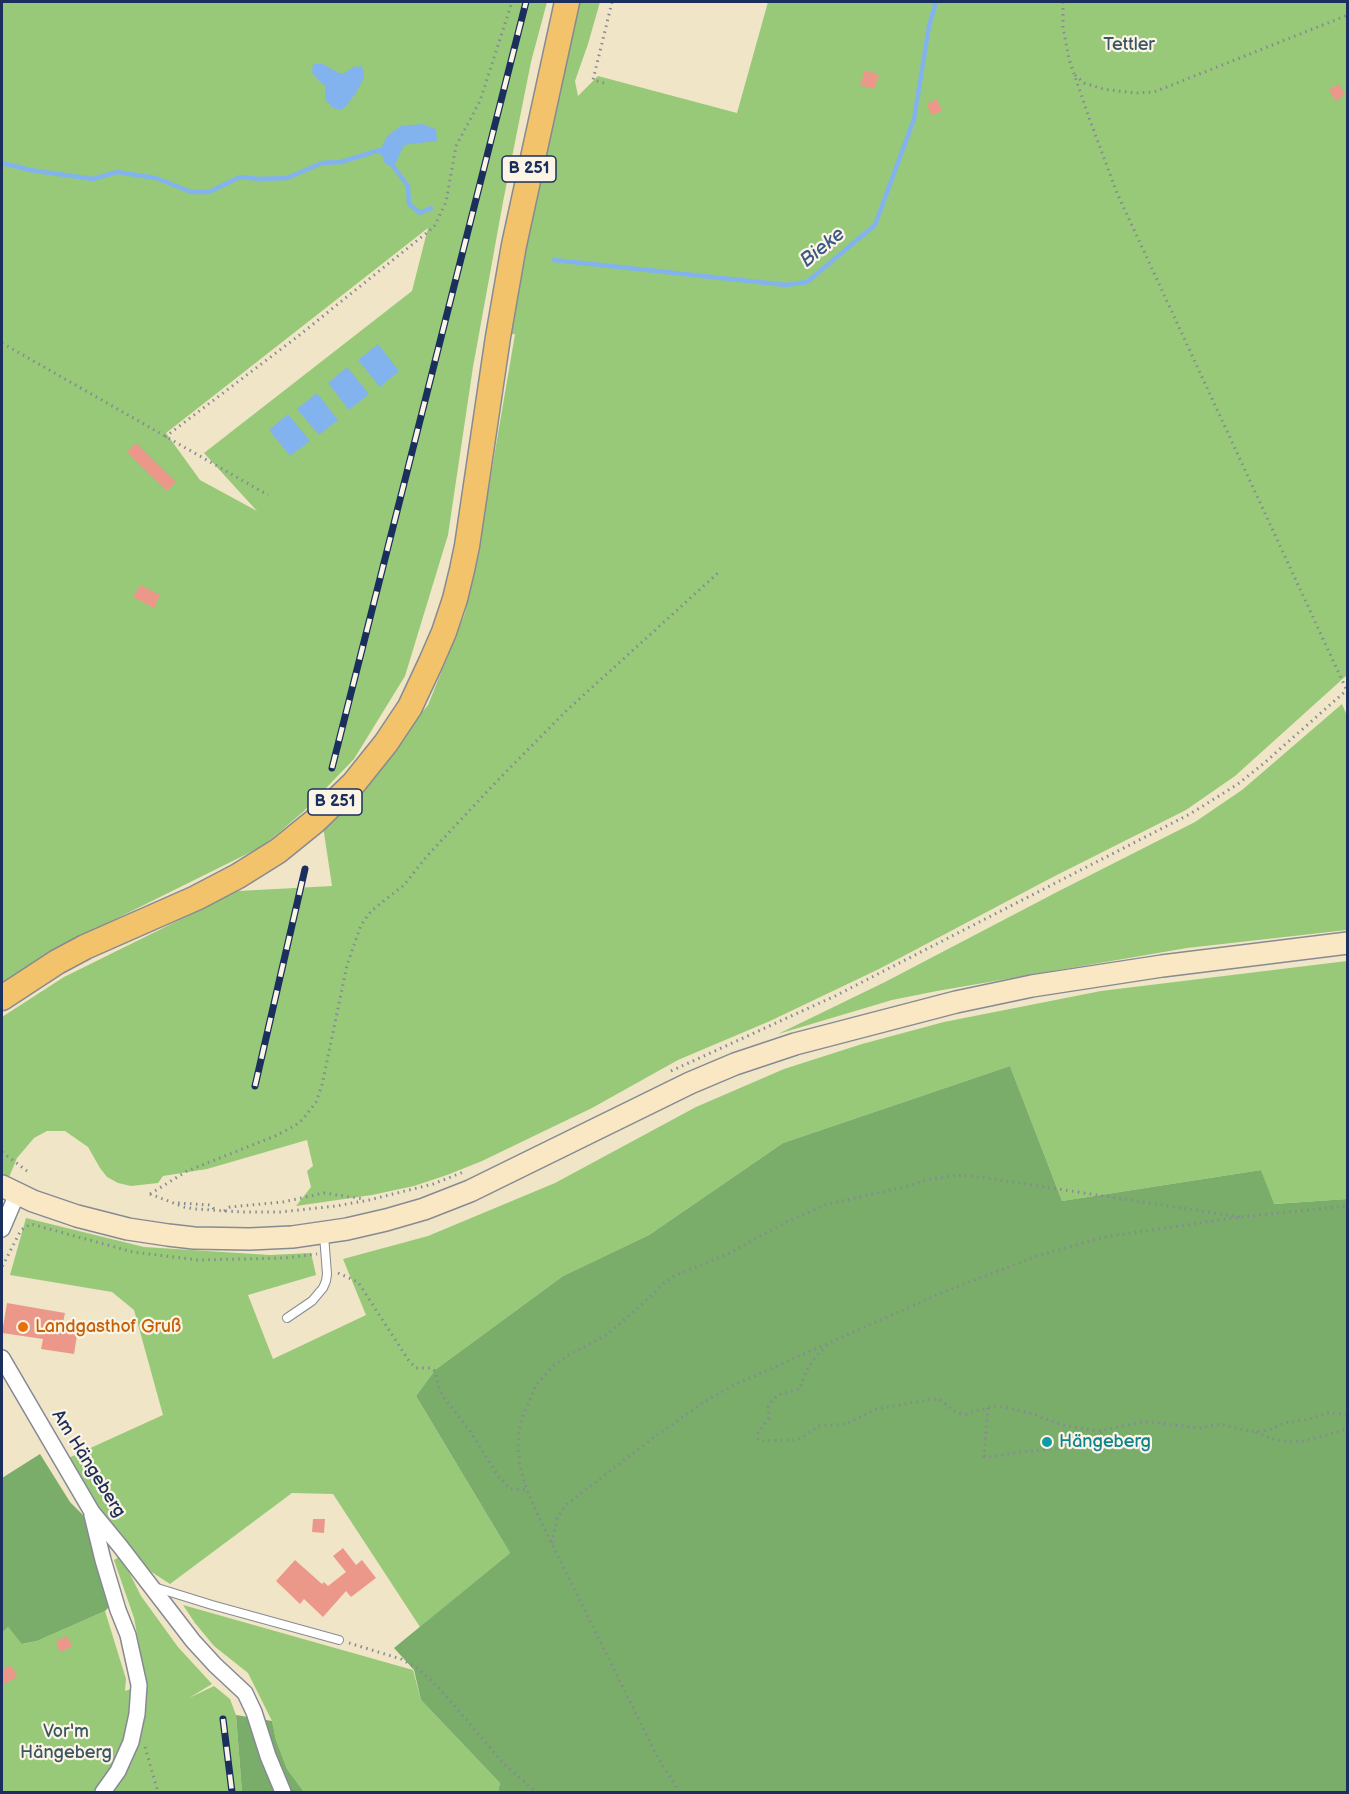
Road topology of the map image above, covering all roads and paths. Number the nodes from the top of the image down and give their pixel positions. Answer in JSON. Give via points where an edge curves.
{"nodes":[{"id":1,"x":512,"y":2,"type":"edge"},
{"id":2,"x":567,"y":2,"type":"edge"},
{"id":3,"x":612,"y":2,"type":"edge"},
{"id":4,"x":1063,"y":2,"type":"edge"},
{"id":5,"x":1347,"y":15,"type":"edge"},
{"id":6,"x":1074,"y":73,"type":"junction"},
{"id":7,"x":604,"y":83,"type":"dead end"},
{"id":8,"x":2,"y":343,"type":"edge"},
{"id":9,"x":165,"y":437,"type":"junction"},
{"id":10,"x":267,"y":495,"type":"dead end"},
{"id":11,"x":719,"y":572,"type":"dead end"},
{"id":12,"x":1347,"y":690,"type":"edge"},
{"id":13,"x":1347,"y":943,"type":"edge"},
{"id":14,"x":2,"y":998,"type":"edge"},
{"id":15,"x":662,"y":1075,"type":"dead end"},
{"id":16,"x":2,"y":1152,"type":"edge"},
{"id":17,"x":470,"y":1170,"type":"dead end"},
{"id":18,"x":27,"y":1171,"type":"dead end"},
{"id":19,"x":9,"y":1190,"type":"edge"},
{"id":20,"x":369,"y":1200,"type":"junction"},
{"id":21,"x":1347,"y":1206,"type":"edge"},
{"id":22,"x":224,"y":1211,"type":"junction"},
{"id":23,"x":1240,"y":1217,"type":"junction"},
{"id":24,"x":2,"y":1229,"type":"edge"},
{"id":25,"x":325,"y":1243,"type":"junction"},
{"id":26,"x":2,"y":1266,"type":"edge"},
{"id":27,"x":287,"y":1318,"type":"dead end"},
{"id":28,"x":830,"y":1342,"type":"junction"},
{"id":29,"x":2,"y":1358,"type":"edge"},
{"id":30,"x":988,"y":1408,"type":"junction"},
{"id":31,"x":1347,"y":1414,"type":"edge"},
{"id":32,"x":1347,"y":1429,"type":"edge"},
{"id":33,"x":1109,"y":1430,"type":"junction"},
{"id":34,"x":1254,"y":1432,"type":"junction"},
{"id":35,"x":527,"y":1490,"type":"junction"},
{"id":36,"x":92,"y":1512,"type":"junction"},
{"id":37,"x":552,"y":1544,"type":"junction"},
{"id":38,"x":150,"y":1585,"type":"junction"},
{"id":39,"x":339,"y":1641,"type":"joint"},
{"id":40,"x":135,"y":1726,"type":"junction"},
{"id":41,"x":103,"y":1792,"type":"edge"},
{"id":42,"x":158,"y":1792,"type":"edge"},
{"id":43,"x":283,"y":1792,"type":"edge"},
{"id":44,"x":536,"y":1792,"type":"edge"},
{"id":45,"x":680,"y":1792,"type":"edge"}],
"edges":[{"from":1,"to":9,"type":"path","via":[[480,101],[456,146],[446,202],[434,227]]},
{"from":2,"to":14,"type":"main road","number":"B 251","via":[[514,245],[465,554],[444,632],[410,707],[354,783],[278,851],[196,898],[75,952]]},
{"from":3,"to":7,"type":"path","via":[[593,80]]},
{"from":4,"to":6,"type":"path","via":[[1064,40]]},
{"from":5,"to":6,"type":"path","via":[[1155,92],[1103,89],[1084,82]]},
{"from":6,"to":12,"type":"path","via":[[1117,193]]},
{"from":8,"to":9,"type":"path"},
{"from":9,"to":10,"type":"path"},
{"from":11,"to":22,"type":"path","via":[[566,711],[404,885],[371,911],[350,954],[322,1085],[316,1102],[303,1119],[286,1131],[187,1171],[150,1194],[189,1208]]},
{"from":12,"to":15,"type":"path","via":[[1238,784],[1190,814],[835,996]]},
{"from":13,"to":25,"type":"main road","via":[[1032,986],[815,1038],[690,1083],[436,1205]]},
{"from":16,"to":18,"type":"path"},
{"from":17,"to":20,"type":"path"},
{"from":19,"to":24,"type":"street"},
{"from":19,"to":25,"type":"main road","via":[[53,1209],[128,1229],[194,1238]]},
{"from":20,"to":22,"type":"path","via":[[280,1212]]},
{"from":20,"to":22,"type":"path","via":[[324,1192]]},
{"from":21,"to":23,"type":"path"},
{"from":23,"to":28,"type":"path","via":[[1105,1237],[1059,1248],[946,1291]]},
{"from":23,"to":35,"type":"path","via":[[958,1175],[926,1179],[825,1205],[728,1254],[674,1276],[605,1336],[553,1366],[536,1385],[519,1431],[519,1458]]},
{"from":25,"to":26,"type":"path","via":[[285,1258],[198,1260],[133,1252],[31,1224],[21,1230]]},
{"from":25,"to":27,"type":"lane","via":[[327,1274],[322,1288]]},
{"from":25,"to":35,"type":"path","via":[[330,1264],[336,1272],[358,1282],[409,1361],[416,1368],[435,1371],[445,1399],[500,1479],[511,1489]]},
{"from":28,"to":30,"type":"path","via":[[806,1371],[800,1389],[778,1395],[770,1403],[769,1418],[758,1439],[794,1440],[819,1426],[846,1424],[877,1409],[924,1400],[939,1399],[957,1413]]},
{"from":28,"to":37,"type":"path","via":[[736,1384],[653,1438],[567,1504],[557,1518]]},
{"from":29,"to":36,"type":"street","name":"Am Hängeberg"},
{"from":30,"to":33,"type":"path","via":[[1019,1410],[1072,1428]]},
{"from":30,"to":33,"type":"path","via":[[984,1456],[989,1457],[1058,1448]]},
{"from":31,"to":34,"type":"path","via":[[1327,1413]]},
{"from":32,"to":34,"type":"path","via":[[1288,1443]]},
{"from":33,"to":34,"type":"path","via":[[1151,1422],[1199,1428],[1220,1424]]},
{"from":35,"to":37,"type":"path"},
{"from":36,"to":38,"type":"street","name":"Am Hängeberg"},
{"from":36,"to":40,"type":"street","via":[[137,1673]]},
{"from":37,"to":45,"type":"path","via":[[658,1758]]},
{"from":38,"to":39,"type":"lane"},
{"from":38,"to":43,"type":"street","name":"Am Hängeberg","via":[[193,1641],[244,1693]]},
{"from":39,"to":44,"type":"path","via":[[387,1654],[418,1669],[504,1764]]},
{"from":40,"to":41,"type":"street","via":[[123,1761]]},
{"from":40,"to":42,"type":"path","via":[[147,1750]]}]}
